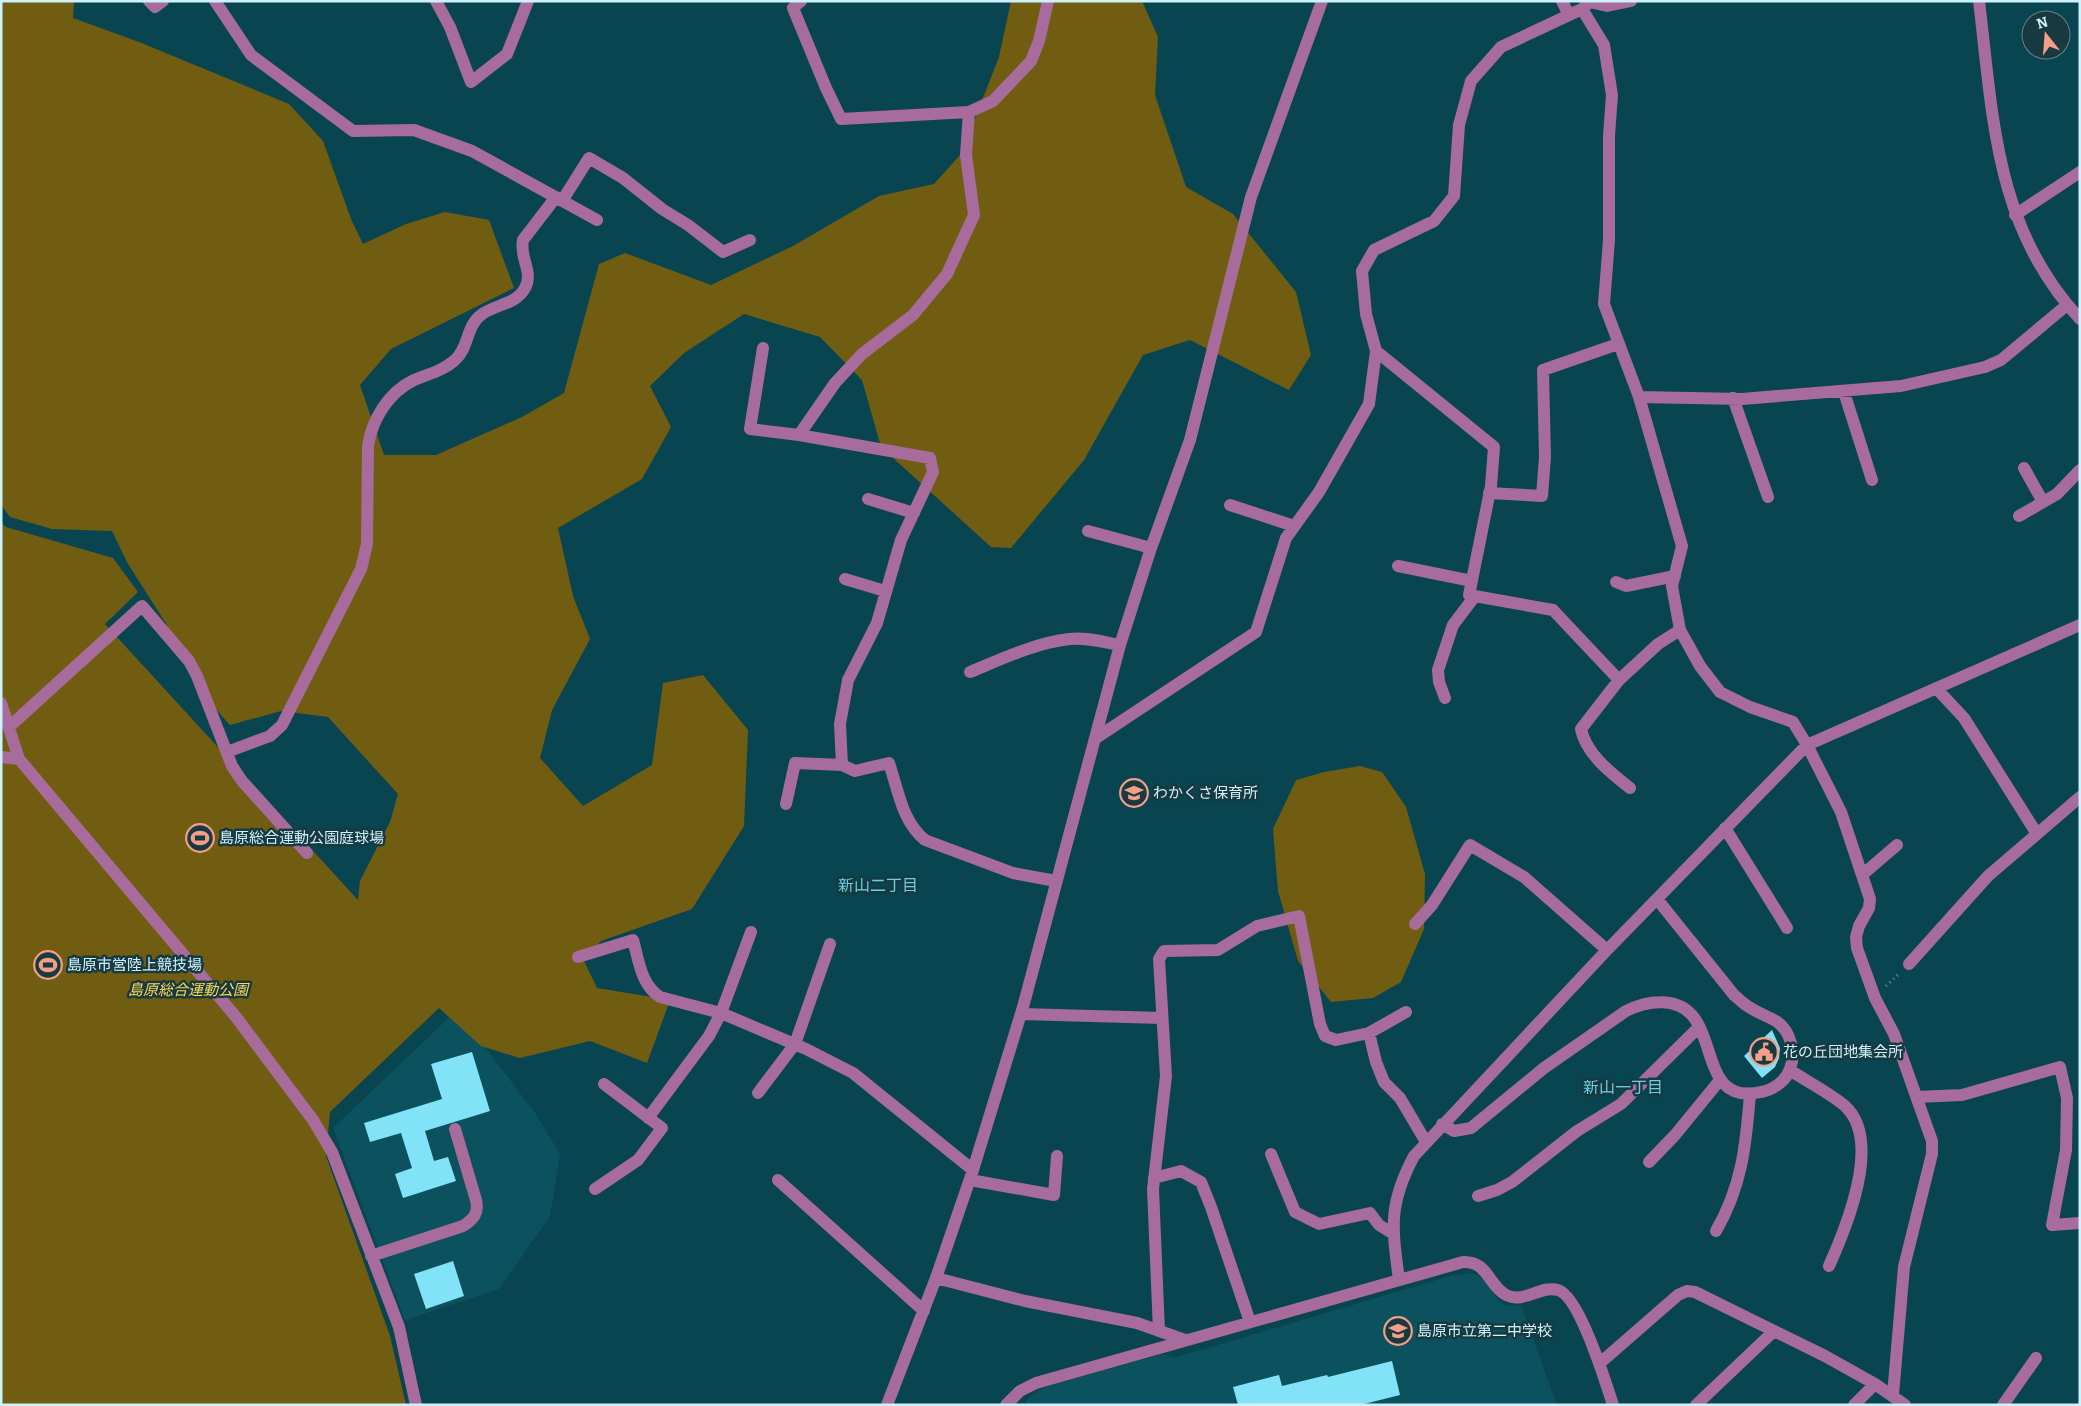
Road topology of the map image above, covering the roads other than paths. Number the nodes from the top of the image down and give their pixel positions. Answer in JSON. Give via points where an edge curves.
{"nodes":[{"id":1,"x":149,"y":1,"type":"edge"},
{"id":2,"x":163,"y":1,"type":"edge"},
{"id":3,"x":215,"y":1,"type":"edge"},
{"id":4,"x":436,"y":1,"type":"edge"},
{"id":5,"x":528,"y":1,"type":"edge"},
{"id":6,"x":801,"y":1,"type":"edge"},
{"id":7,"x":1048,"y":1,"type":"edge"},
{"id":8,"x":1322,"y":1,"type":"edge"},
{"id":9,"x":1562,"y":1,"type":"edge"},
{"id":10,"x":1631,"y":1,"type":"edge"},
{"id":11,"x":1979,"y":1,"type":"edge"},
{"id":12,"x":1588,"y":4,"type":"edge"},
{"id":13,"x":1569,"y":15,"type":"junction"},
{"id":14,"x":969,"y":112,"type":"junction"},
{"id":15,"x":2080,"y":172,"type":"edge"},
{"id":16,"x":559,"y":199,"type":"junction"},
{"id":17,"x":2015,"y":215,"type":"junction"},
{"id":18,"x":597,"y":220,"type":"dead end"},
{"id":19,"x":750,"y":240,"type":"dead end"},
{"id":20,"x":2067,"y":305,"type":"junction"},
{"id":21,"x":2080,"y":319,"type":"edge"},
{"id":22,"x":1618,"y":344,"type":"junction"},
{"id":23,"x":763,"y":348,"type":"dead end"},
{"id":24,"x":1376,"y":351,"type":"junction"},
{"id":25,"x":1844,"y":392,"type":"junction"},
{"id":26,"x":1639,"y":396,"type":"junction"},
{"id":27,"x":1733,"y":398,"type":"junction"},
{"id":28,"x":799,"y":434,"type":"junction"},
{"id":29,"x":2024,"y":468,"type":"dead end"},
{"id":30,"x":2080,"y":470,"type":"edge"},
{"id":31,"x":1872,"y":480,"type":"dead end"},
{"id":32,"x":1489,"y":493,"type":"junction"},
{"id":33,"x":1768,"y":497,"type":"dead end"},
{"id":34,"x":868,"y":499,"type":"dead end"},
{"id":35,"x":2043,"y":502,"type":"junction"},
{"id":36,"x":1230,"y":505,"type":"dead end"},
{"id":37,"x":914,"y":513,"type":"junction"},
{"id":38,"x":2019,"y":516,"type":"dead end"},
{"id":39,"x":1294,"y":526,"type":"junction"},
{"id":40,"x":1088,"y":531,"type":"dead end"},
{"id":41,"x":1151,"y":548,"type":"junction"},
{"id":42,"x":1398,"y":566,"type":"dead end"},
{"id":43,"x":1675,"y":576,"type":"junction"},
{"id":44,"x":845,"y":579,"type":"dead end"},
{"id":45,"x":1472,"y":581,"type":"junction"},
{"id":46,"x":1616,"y":582,"type":"dead end"},
{"id":47,"x":885,"y":592,"type":"junction"},
{"id":48,"x":1475,"y":596,"type":"junction"},
{"id":49,"x":2080,"y":624,"type":"edge"},
{"id":50,"x":1680,"y":630,"type":"junction"},
{"id":51,"x":1120,"y":645,"type":"junction"},
{"id":52,"x":970,"y":672,"type":"dead end"},
{"id":53,"x":1619,"y":680,"type":"junction"},
{"id":54,"x":1936,"y":688,"type":"junction"},
{"id":55,"x":1445,"y":698,"type":"dead end"},
{"id":56,"x":1,"y":703,"type":"edge"},
{"id":57,"x":9,"y":727,"type":"junction"},
{"id":58,"x":1096,"y":738,"type":"junction"},
{"id":59,"x":1807,"y":745,"type":"junction"},
{"id":60,"x":227,"y":752,"type":"junction"},
{"id":61,"x":1,"y":757,"type":"edge"},
{"id":62,"x":19,"y":759,"type":"junction"},
{"id":63,"x":842,"y":765,"type":"junction"},
{"id":64,"x":1630,"y":788,"type":"dead end"},
{"id":65,"x":2080,"y":797,"type":"edge"},
{"id":66,"x":786,"y":804,"type":"dead end"},
{"id":67,"x":1725,"y":828,"type":"junction"},
{"id":68,"x":2037,"y":834,"type":"junction"},
{"id":69,"x":1897,"y":845,"type":"dead end"},
{"id":70,"x":307,"y":853,"type":"dead end"},
{"id":71,"x":1862,"y":875,"type":"junction"},
{"id":72,"x":1056,"y":881,"type":"junction"},
{"id":73,"x":1657,"y":899,"type":"junction"},
{"id":74,"x":1415,"y":924,"type":"dead end"},
{"id":75,"x":1787,"y":928,"type":"dead end"},
{"id":76,"x":751,"y":932,"type":"dead end"},
{"id":77,"x":830,"y":944,"type":"dead end"},
{"id":78,"x":1607,"y":950,"type":"junction"},
{"id":79,"x":578,"y":957,"type":"dead end"},
{"id":80,"x":1909,"y":964,"type":"road end"},
{"id":81,"x":1406,"y":1012,"type":"dead end"},
{"id":82,"x":721,"y":1013,"type":"junction"},
{"id":83,"x":1021,"y":1014,"type":"junction"},
{"id":84,"x":1162,"y":1018,"type":"junction"},
{"id":85,"x":1699,"y":1026,"type":"junction"},
{"id":86,"x":1369,"y":1032,"type":"junction"},
{"id":87,"x":795,"y":1044,"type":"junction"},
{"id":88,"x":1790,"y":1070,"type":"junction"},
{"id":89,"x":1720,"y":1080,"type":"junction"},
{"id":90,"x":604,"y":1084,"type":"dead end"},
{"id":91,"x":758,"y":1092,"type":"dead end"},
{"id":92,"x":1750,"y":1094,"type":"junction"},
{"id":93,"x":1917,"y":1097,"type":"junction"},
{"id":94,"x":648,"y":1118,"type":"junction"},
{"id":95,"x":1442,"y":1124,"type":"junction"},
{"id":96,"x":455,"y":1129,"type":"dead end"},
{"id":97,"x":1426,"y":1142,"type":"junction"},
{"id":98,"x":1271,"y":1154,"type":"dead end"},
{"id":99,"x":1057,"y":1156,"type":"dead end"},
{"id":100,"x":1649,"y":1162,"type":"dead end"},
{"id":101,"x":971,"y":1175,"type":"junction"},
{"id":102,"x":1154,"y":1178,"type":"junction"},
{"id":103,"x":778,"y":1180,"type":"dead end"},
{"id":104,"x":595,"y":1189,"type":"dead end"},
{"id":105,"x":1478,"y":1196,"type":"dead end"},
{"id":106,"x":2080,"y":1223,"type":"edge"},
{"id":107,"x":1716,"y":1231,"type":"dead end"},
{"id":108,"x":1392,"y":1232,"type":"junction"},
{"id":109,"x":371,"y":1256,"type":"junction"},
{"id":110,"x":1829,"y":1266,"type":"dead end"},
{"id":111,"x":936,"y":1278,"type":"junction"},
{"id":112,"x":1399,"y":1280,"type":"junction"},
{"id":113,"x":924,"y":1312,"type":"junction"},
{"id":114,"x":1250,"y":1322,"type":"junction"},
{"id":115,"x":1774,"y":1330,"type":"junction"},
{"id":116,"x":1159,"y":1331,"type":"junction"},
{"id":117,"x":1185,"y":1340,"type":"junction"},
{"id":118,"x":2036,"y":1358,"type":"dead end"},
{"id":119,"x":1600,"y":1362,"type":"junction"},
{"id":120,"x":1875,"y":1384,"type":"junction"},
{"id":121,"x":1893,"y":1395,"type":"junction"},
{"id":122,"x":416,"y":1405,"type":"edge"},
{"id":123,"x":887,"y":1405,"type":"edge"},
{"id":124,"x":1006,"y":1405,"type":"edge"},
{"id":125,"x":1613,"y":1405,"type":"edge"},
{"id":126,"x":1696,"y":1405,"type":"edge"},
{"id":127,"x":1854,"y":1405,"type":"edge"},
{"id":128,"x":1905,"y":1405,"type":"edge"},
{"id":129,"x":2004,"y":1405,"type":"edge"}],
"edges":[{"from":1,"to":2,"type":"street","via":[[155,7]]},
{"from":3,"to":16,"type":"street","via":[[251,55],[354,131],[414,130],[472,151]]},
{"from":4,"to":5,"type":"street","via":[[450,27],[471,82],[507,54]]},
{"from":6,"to":14,"type":"street","via":[[794,8],[841,119]]},
{"from":7,"to":14,"type":"street","via":[[1031,62],[993,101]]},
{"from":8,"to":41,"type":"street","via":[[1251,197],[1190,440]]},
{"from":9,"to":13,"type":"street"},
{"from":10,"to":12,"type":"street","via":[[1607,6]]},
{"from":11,"to":17,"type":"street","via":[[1996,143]]},
{"from":12,"to":13,"type":"street"},
{"from":12,"to":22,"type":"street","via":[[1604,45],[1612,95],[1609,240],[1604,304]]},
{"from":13,"to":24,"type":"street","via":[[1501,47],[1471,81],[1459,125],[1454,196],[1434,221],[1374,250],[1362,272],[1366,314]]},
{"from":14,"to":28,"type":"street","via":[[966,155],[974,214],[947,274],[913,315],[855,361]]},
{"from":15,"to":17,"type":"street"},
{"from":16,"to":18,"type":"street"},
{"from":16,"to":19,"type":"street","via":[[589,158],[624,178],[723,252]]},
{"from":16,"to":60,"type":"street","via":[[523,240],[521,249],[528,281],[520,296],[485,311],[471,327],[462,352],[455,360],[398,391],[377,418],[368,446],[367,544],[361,569],[282,724],[270,736]]},
{"from":17,"to":20,"type":"street","via":[[2038,260]]},
{"from":20,"to":21,"type":"street"},
{"from":20,"to":25,"type":"street","via":[[2002,360],[1985,367],[1901,386]]},
{"from":22,"to":26,"type":"street"},
{"from":22,"to":32,"type":"street","via":[[1543,370],[1545,457],[1542,496]]},
{"from":23,"to":28,"type":"street","via":[[750,429]]},
{"from":24,"to":32,"type":"street","via":[[1494,447]]},
{"from":24,"to":39,"type":"street","via":[[1368,404],[1319,492]]},
{"from":25,"to":27,"type":"street"},
{"from":25,"to":31,"type":"street"},
{"from":26,"to":27,"type":"street"},
{"from":26,"to":43,"type":"street","via":[[1682,546]]},
{"from":27,"to":33,"type":"street"},
{"from":28,"to":37,"type":"street","via":[[930,458],[933,472]]},
{"from":29,"to":35,"type":"street"},
{"from":30,"to":35,"type":"street","via":[[2057,494]]},
{"from":32,"to":45,"type":"street"},
{"from":34,"to":37,"type":"street"},
{"from":35,"to":38,"type":"street"},
{"from":36,"to":39,"type":"street"},
{"from":37,"to":47,"type":"street"},
{"from":39,"to":58,"type":"street","via":[[1286,538],[1256,632]]},
{"from":40,"to":41,"type":"street"},
{"from":41,"to":51,"type":"street"},
{"from":42,"to":45,"type":"street"},
{"from":43,"to":46,"type":"street","via":[[1626,586]]},
{"from":43,"to":50,"type":"street","via":[[1672,586]]},
{"from":44,"to":47,"type":"street"},
{"from":45,"to":48,"type":"street","via":[[1469,595]]},
{"from":47,"to":63,"type":"street","via":[[877,623],[848,680],[840,724]]},
{"from":48,"to":53,"type":"street","via":[[1553,610]]},
{"from":48,"to":55,"type":"street","via":[[1453,625],[1438,670]]},
{"from":49,"to":54,"type":"street"},
{"from":50,"to":53,"type":"street","via":[[1658,644]]},
{"from":50,"to":59,"type":"street","via":[[1700,666],[1720,692],[1750,708],[1793,722]]},
{"from":51,"to":52,"type":"street","via":[[1070,638],[1029,649]]},
{"from":51,"to":58,"type":"street"},
{"from":53,"to":64,"type":"street","via":[[1581,729],[1605,768]]},
{"from":54,"to":59,"type":"street"},
{"from":54,"to":68,"type":"street","via":[[1964,718]]},
{"from":56,"to":57,"type":"street"},
{"from":57,"to":60,"type":"street","via":[[142,606],[189,661]]},
{"from":57,"to":62,"type":"street"},
{"from":58,"to":72,"type":"street"},
{"from":59,"to":67,"type":"street"},
{"from":59,"to":71,"type":"street","via":[[1841,812]]},
{"from":60,"to":70,"type":"street","via":[[242,781]]},
{"from":61,"to":62,"type":"street"},
{"from":62,"to":109,"type":"street","via":[[236,1016],[313,1120],[332,1152]]},
{"from":63,"to":66,"type":"street","via":[[796,763]]},
{"from":63,"to":72,"type":"street","via":[[855,771],[889,763],[908,821],[914,832],[925,840],[1013,873]]},
{"from":65,"to":68,"type":"street"},
{"from":67,"to":73,"type":"street"},
{"from":67,"to":75,"type":"street"},
{"from":68,"to":80,"type":"street","via":[[1988,876]]},
{"from":69,"to":71,"type":"street"},
{"from":71,"to":93,"type":"street","via":[[1870,899],[1856,936],[1857,948]]},
{"from":72,"to":83,"type":"street"},
{"from":73,"to":78,"type":"street"},
{"from":73,"to":88,"type":"street","via":[[1734,995],[1747,1007],[1778,1022],[1785,1030],[1793,1049]]},
{"from":74,"to":78,"type":"street","via":[[1432,905],[1470,845],[1524,877]]},
{"from":76,"to":82,"type":"street"},
{"from":77,"to":87,"type":"street"},
{"from":78,"to":95,"type":"street"},
{"from":79,"to":82,"type":"street","via":[[633,940],[646,985],[653,992],[660,997]]},
{"from":81,"to":86,"type":"street"},
{"from":82,"to":87,"type":"street"},
{"from":82,"to":94,"type":"street","via":[[710,1036]]},
{"from":83,"to":84,"type":"street"},
{"from":83,"to":101,"type":"street"},
{"from":84,"to":86,"type":"street","via":[[1159,959],[1164,951],[1218,950],[1257,926],[1299,916],[1325,1036],[1336,1040]]},
{"from":84,"to":102,"type":"street","via":[[1166,1076]]},
{"from":85,"to":89,"type":"street"},
{"from":85,"to":95,"type":"street","via":[[1690,1013],[1673,1004],[1639,1004],[1544,1068],[1471,1128],[1454,1131]]},
{"from":85,"to":105,"type":"street","via":[[1621,1104],[1577,1131],[1512,1182]]},
{"from":86,"to":97,"type":"street","via":[[1384,1082],[1400,1098]]},
{"from":87,"to":91,"type":"street"},
{"from":87,"to":101,"type":"street","via":[[852,1073]]},
{"from":88,"to":92,"type":"street","via":[[1774,1088]]},
{"from":88,"to":110,"type":"street","via":[[1845,1106],[1856,1121],[1861,1141],[1858,1188],[1847,1226]]},
{"from":89,"to":92,"type":"street","via":[[1728,1088]]},
{"from":89,"to":100,"type":"street","via":[[1675,1136]]},
{"from":90,"to":94,"type":"street"},
{"from":92,"to":107,"type":"street","via":[[1739,1180]]},
{"from":93,"to":106,"type":"street","via":[[1962,1094],[2060,1067],[2067,1098],[2066,1150],[2052,1225]]},
{"from":93,"to":121,"type":"street","via":[[1932,1140],[1932,1154],[1904,1267]]},
{"from":94,"to":104,"type":"street","via":[[662,1128],[638,1160]]},
{"from":95,"to":97,"type":"street"},
{"from":96,"to":109,"type":"street","via":[[478,1205],[474,1217],[463,1226]]},
{"from":97,"to":108,"type":"street","via":[[1401,1180]]},
{"from":98,"to":108,"type":"street","via":[[1295,1212],[1319,1224],[1370,1213],[1379,1225]]},
{"from":99,"to":101,"type":"street","via":[[1054,1195]]},
{"from":101,"to":111,"type":"street"},
{"from":102,"to":114,"type":"street","via":[[1181,1171],[1201,1182]]},
{"from":102,"to":116,"type":"street"},
{"from":103,"to":113,"type":"street"},
{"from":108,"to":112,"type":"street"},
{"from":109,"to":122,"type":"street","via":[[398,1328]]},
{"from":111,"to":113,"type":"street"},
{"from":111,"to":116,"type":"street"},
{"from":112,"to":114,"type":"street"},
{"from":112,"to":119,"type":"street","via":[[1470,1262],[1482,1268],[1502,1293],[1510,1297],[1557,1290],[1565,1294],[1572,1304]]},
{"from":113,"to":123,"type":"street"},
{"from":114,"to":117,"type":"street"},
{"from":115,"to":119,"type":"street","via":[[1687,1291],[1678,1295]]},
{"from":115,"to":120,"type":"street"},
{"from":115,"to":126,"type":"street"},
{"from":116,"to":117,"type":"street"},
{"from":117,"to":124,"type":"street","via":[[1036,1383],[1020,1391]]},
{"from":118,"to":129,"type":"street"},
{"from":119,"to":125,"type":"street"},
{"from":120,"to":121,"type":"street"},
{"from":120,"to":127,"type":"street"},
{"from":121,"to":128,"type":"street"}]}
